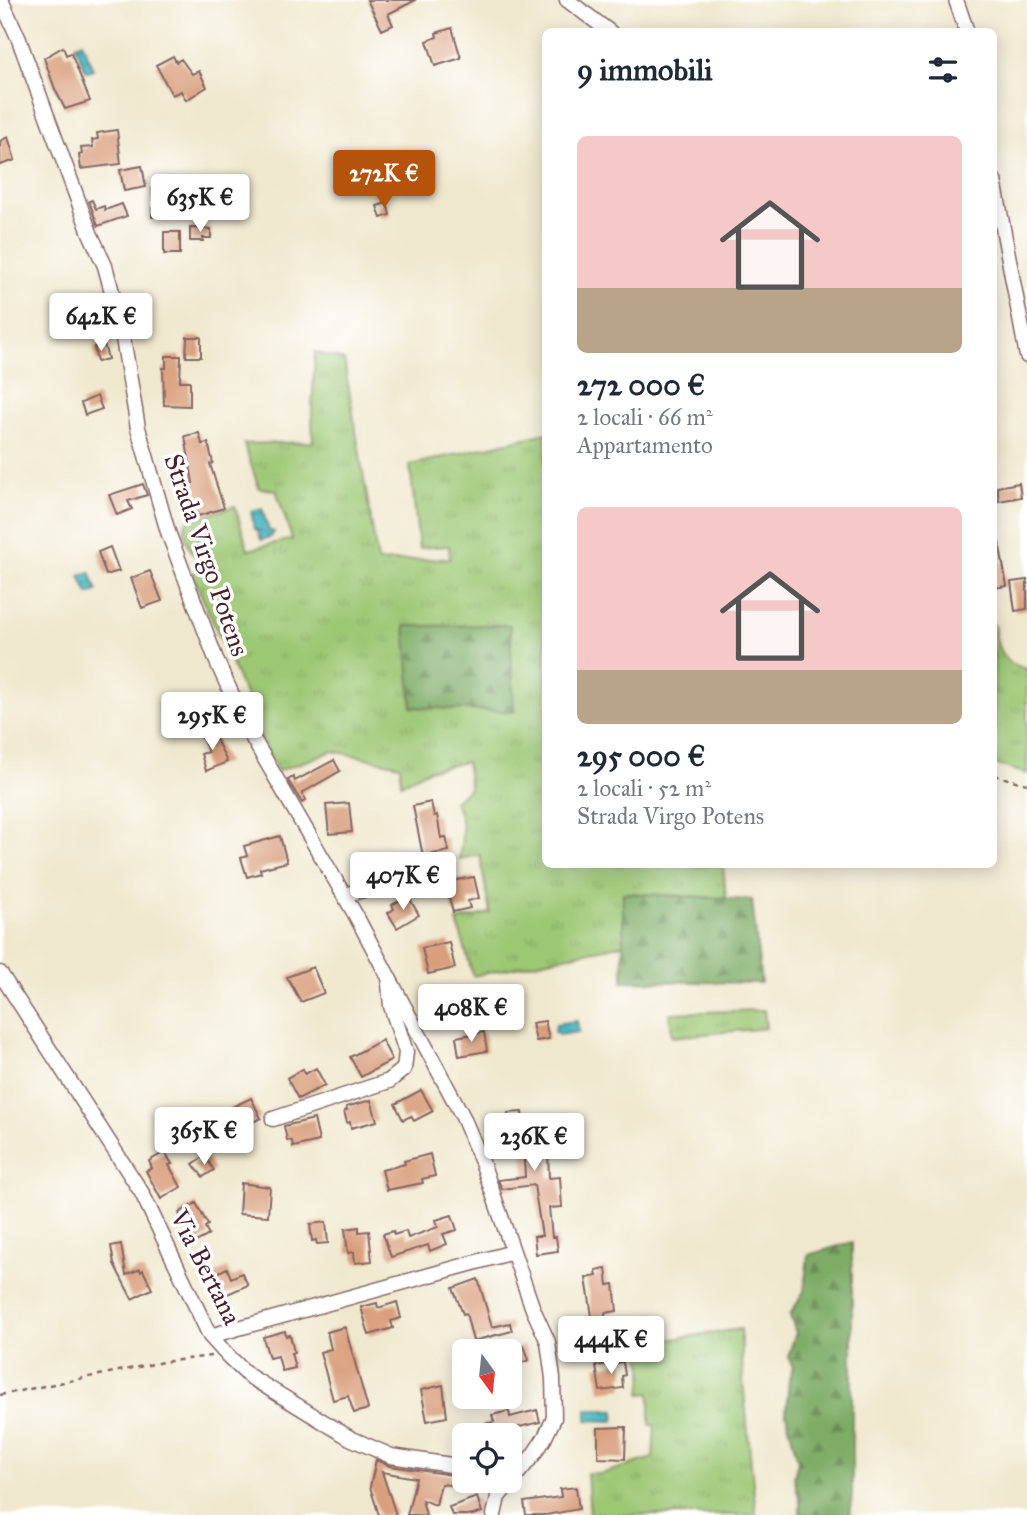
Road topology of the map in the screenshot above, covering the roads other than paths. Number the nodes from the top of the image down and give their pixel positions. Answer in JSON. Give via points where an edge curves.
{"nodes":[{"id":1,"x":1,"y":0,"type":"edge"},
{"id":2,"x":567,"y":0,"type":"edge"},
{"id":3,"x":956,"y":0,"type":"edge"},
{"id":4,"x":605,"y":28,"type":"edge"},
{"id":5,"x":966,"y":28,"type":"edge"},
{"id":6,"x":997,"y":192,"type":"edge"},
{"id":7,"x":1020,"y":283,"type":"edge"},
{"id":8,"x":1027,"y":356,"type":"edge"},
{"id":9,"x":416,"y":876,"type":"dead end"},
{"id":10,"x":344,"y":895,"type":"junction"},
{"id":11,"x":0,"y":973,"type":"edge"},
{"id":12,"x":389,"y":977,"type":"junction"},
{"id":13,"x":273,"y":1119,"type":"dead end"},
{"id":14,"x":513,"y":1252,"type":"junction"},
{"id":15,"x":210,"y":1336,"type":"junction"},
{"id":16,"x":452,"y":1465,"type":"edge"},
{"id":17,"x":522,"y":1465,"type":"edge"},
{"id":18,"x":498,"y":1493,"type":"edge"},
{"id":19,"x":494,"y":1515,"type":"edge"}],
"edges":[{"from":1,"to":10,"type":"street","name":"Strada Virgo Potens","via":[[105,266],[121,326],[138,428],[188,589],[248,730]]},
{"from":2,"to":4,"type":"street"},
{"from":3,"to":5,"type":"street"},
{"from":6,"to":7,"type":"street"},
{"from":7,"to":8,"type":"street"},
{"from":9,"to":10,"type":"street"},
{"from":10,"to":12,"type":"street","name":"Strada Virgo Potens"},
{"from":11,"to":15,"type":"street","name":"Via Bertana","via":[[142,1194]]},
{"from":12,"to":13,"type":"street","via":[[391,1006],[406,1052],[404,1069],[389,1081]]},
{"from":12,"to":14,"type":"street","name":"Strada Virgo Potens","via":[[472,1136]]},
{"from":14,"to":15,"type":"street"},
{"from":14,"to":17,"type":"street","name":"Strada Virgo Potens","via":[[548,1342],[553,1378],[554,1418],[534,1454]]},
{"from":15,"to":16,"type":"street","name":"Via Bertana","via":[[249,1376],[350,1438],[391,1456]]},
{"from":18,"to":19,"type":"street","name":"Strada Virgo Potens"}]}
